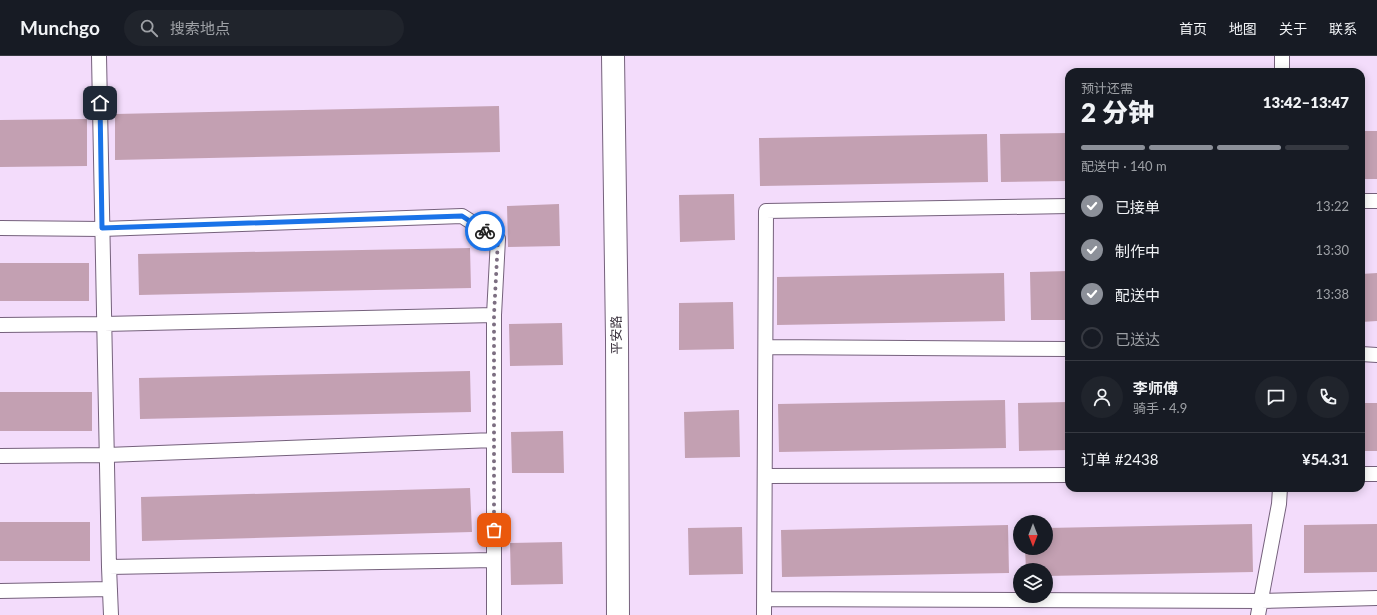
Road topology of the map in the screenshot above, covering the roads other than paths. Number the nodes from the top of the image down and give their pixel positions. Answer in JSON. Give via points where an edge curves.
{"nodes":[{"id":1,"x":99,"y":56,"type":"edge"},
{"id":2,"x":613,"y":56,"type":"edge"},
{"id":3,"x":1282,"y":56,"type":"edge"},
{"id":4,"x":1282,"y":68,"type":"edge"},
{"id":5,"x":1365,"y":201,"type":"edge"},
{"id":6,"x":1377,"y":201,"type":"edge"},
{"id":7,"x":1065,"y":206,"type":"edge"},
{"id":8,"x":0,"y":228,"type":"edge"},
{"id":9,"x":102,"y":228,"type":"junction"},
{"id":10,"x":494,"y":315,"type":"junction"},
{"id":11,"x":104,"y":324,"type":"junction"},
{"id":12,"x":0,"y":325,"type":"edge"},
{"id":13,"x":766,"y":347,"type":"junction"},
{"id":14,"x":1065,"y":349,"type":"edge"},
{"id":15,"x":1365,"y":354,"type":"edge"},
{"id":16,"x":1377,"y":354,"type":"edge"},
{"id":17,"x":494,"y":440,"type":"junction"},
{"id":18,"x":0,"y":456,"type":"edge"},
{"id":19,"x":107,"y":456,"type":"junction"},
{"id":20,"x":1365,"y":474,"type":"edge"},
{"id":21,"x":1377,"y":474,"type":"edge"},
{"id":22,"x":1065,"y":475,"type":"edge"},
{"id":23,"x":765,"y":476,"type":"junction"},
{"id":24,"x":1280,"y":492,"type":"edge"},
{"id":25,"x":494,"y":560,"type":"junction"},
{"id":26,"x":109,"y":567,"type":"junction"},
{"id":27,"x":110,"y":589,"type":"junction"},
{"id":28,"x":0,"y":590,"type":"edge"},
{"id":29,"x":1377,"y":598,"type":"edge"},
{"id":30,"x":764,"y":599,"type":"junction"},
{"id":31,"x":1261,"y":601,"type":"junction"},
{"id":32,"x":111,"y":615,"type":"edge"},
{"id":33,"x":494,"y":615,"type":"edge"},
{"id":34,"x":618,"y":615,"type":"edge"},
{"id":35,"x":764,"y":615,"type":"edge"},
{"id":36,"x":1258,"y":615,"type":"edge"}],
"edges":[{"from":1,"to":9,"type":"lane"},
{"from":2,"to":34,"type":"street","name":"平安路"},
{"from":3,"to":4,"type":"lane"},
{"from":5,"to":6,"type":"lane"},
{"from":7,"to":13,"type":"lane","via":[[766,211]]},
{"from":8,"to":9,"type":"lane"},
{"from":9,"to":10,"type":"lane","via":[[462,216],[498,239]]},
{"from":9,"to":11,"type":"lane"},
{"from":10,"to":11,"type":"lane"},
{"from":10,"to":17,"type":"lane"},
{"from":11,"to":12,"type":"lane"},
{"from":11,"to":19,"type":"lane"},
{"from":13,"to":14,"type":"lane"},
{"from":13,"to":23,"type":"lane"},
{"from":15,"to":16,"type":"lane"},
{"from":17,"to":19,"type":"lane"},
{"from":17,"to":25,"type":"lane"},
{"from":18,"to":19,"type":"lane"},
{"from":19,"to":26,"type":"lane"},
{"from":20,"to":21,"type":"lane"},
{"from":22,"to":23,"type":"lane"},
{"from":23,"to":30,"type":"lane"},
{"from":24,"to":31,"type":"lane","via":[[1280,504]]},
{"from":25,"to":26,"type":"lane"},
{"from":25,"to":33,"type":"lane"},
{"from":26,"to":27,"type":"lane"},
{"from":27,"to":28,"type":"lane"},
{"from":27,"to":32,"type":"lane"},
{"from":29,"to":31,"type":"lane"},
{"from":30,"to":31,"type":"lane"},
{"from":30,"to":35,"type":"lane"},
{"from":31,"to":36,"type":"lane"}]}
